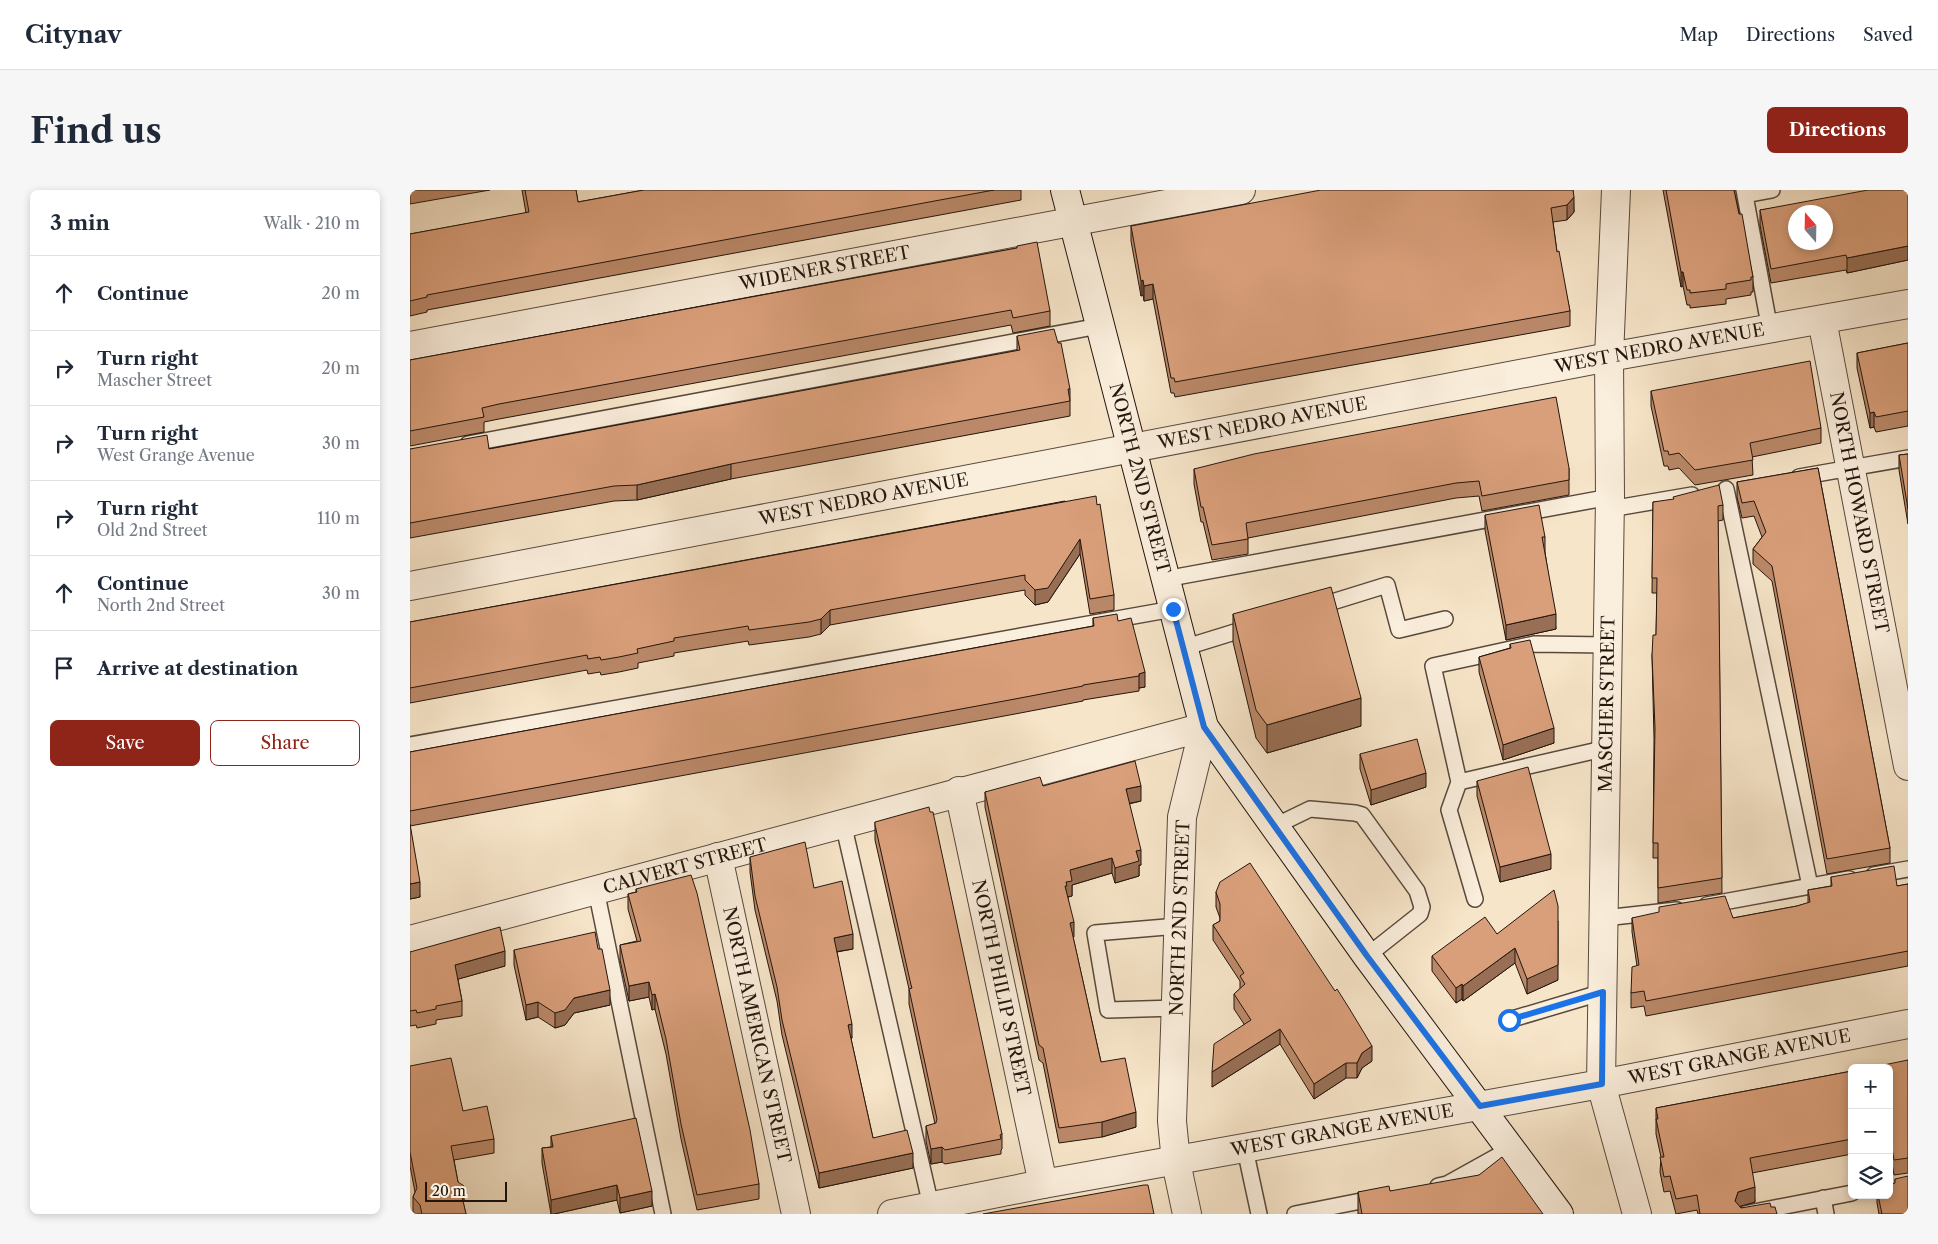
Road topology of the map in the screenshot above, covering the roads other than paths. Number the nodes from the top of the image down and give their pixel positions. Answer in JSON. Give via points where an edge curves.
{"nodes":[{"id":1,"x":1065,"y":190,"type":"edge"},
{"id":2,"x":1241,"y":190,"type":"edge"},
{"id":3,"x":1616,"y":190,"type":"edge"},
{"id":4,"x":1772,"y":190,"type":"edge"},
{"id":5,"x":1744,"y":193,"type":"edge"},
{"id":6,"x":1073,"y":223,"type":"junction"},
{"id":7,"x":1908,"y":304,"type":"edge"},
{"id":8,"x":1822,"y":320,"type":"junction"},
{"id":9,"x":1099,"y":326,"type":"junction"},
{"id":10,"x":1770,"y":330,"type":"junction"},
{"id":11,"x":410,"y":346,"type":"edge"},
{"id":12,"x":1609,"y":357,"type":"junction"},
{"id":13,"x":449,"y":448,"type":"edge"},
{"id":14,"x":1132,"y":449,"type":"junction"},
{"id":15,"x":1908,"y":458,"type":"edge"},
{"id":16,"x":1851,"y":468,"type":"junction"},
{"id":17,"x":1784,"y":479,"type":"edge"},
{"id":18,"x":1745,"y":486,"type":"edge"},
{"id":19,"x":1726,"y":489,"type":"junction"},
{"id":20,"x":1610,"y":503,"type":"junction"},
{"id":21,"x":1165,"y":579,"type":"junction"},
{"id":22,"x":410,"y":586,"type":"edge"},
{"id":23,"x":1173,"y":609,"type":"junction"},
{"id":24,"x":1303,"y":611,"type":"edge"},
{"id":25,"x":1445,"y":619,"type":"dead end"},
{"id":26,"x":1266,"y":622,"type":"edge"},
{"id":27,"x":1608,"y":646,"type":"junction"},
{"id":28,"x":1183,"y":648,"type":"junction"},
{"id":29,"x":1204,"y":727,"type":"junction"},
{"id":30,"x":410,"y":745,"type":"edge"},
{"id":31,"x":1607,"y":748,"type":"junction"},
{"id":32,"x":1908,"y":766,"type":"edge"},
{"id":33,"x":1460,"y":782,"type":"junction"},
{"id":34,"x":959,"y":791,"type":"junction"},
{"id":35,"x":843,"y":823,"type":"junction"},
{"id":36,"x":1275,"y":826,"type":"junction"},
{"id":37,"x":718,"y":857,"type":"junction"},
{"id":38,"x":1908,"y":869,"type":"edge"},
{"id":39,"x":1810,"y":886,"type":"junction"},
{"id":40,"x":596,"y":890,"type":"junction"},
{"id":41,"x":1475,"y":900,"type":"dead end"},
{"id":42,"x":1604,"y":918,"type":"junction"},
{"id":43,"x":1178,"y":926,"type":"junction"},
{"id":44,"x":410,"y":940,"type":"edge"},
{"id":45,"x":1367,"y":956,"type":"junction"},
{"id":46,"x":1603,"y":992,"type":"junction"},
{"id":47,"x":1176,"y":1008,"type":"junction"},
{"id":48,"x":1509,"y":1020,"type":"dead end"},
{"id":49,"x":1908,"y":1024,"type":"edge"},
{"id":50,"x":1602,"y":1084,"type":"junction"},
{"id":51,"x":1480,"y":1106,"type":"junction"},
{"id":52,"x":1246,"y":1149,"type":"junction"},
{"id":53,"x":1510,"y":1149,"type":"junction"},
{"id":54,"x":1176,"y":1162,"type":"junction"},
{"id":55,"x":1043,"y":1184,"type":"junction"},
{"id":56,"x":1428,"y":1188,"type":"edge"},
{"id":57,"x":1848,"y":1194,"type":"edge"},
{"id":58,"x":1389,"y":1195,"type":"edge"},
{"id":59,"x":1823,"y":1198,"type":"junction"},
{"id":60,"x":931,"y":1206,"type":"junction"},
{"id":61,"x":1323,"y":1211,"type":"edge"},
{"id":62,"x":663,"y":1214,"type":"edge"},
{"id":63,"x":796,"y":1214,"type":"edge"},
{"id":64,"x":892,"y":1214,"type":"edge"},
{"id":65,"x":1187,"y":1214,"type":"edge"},
{"id":66,"x":1259,"y":1214,"type":"edge"},
{"id":67,"x":1295,"y":1214,"type":"edge"},
{"id":68,"x":1559,"y":1214,"type":"edge"},
{"id":69,"x":1637,"y":1214,"type":"edge"},
{"id":70,"x":1744,"y":1214,"type":"edge"},
{"id":71,"x":1826,"y":1214,"type":"edge"}],
"edges":[{"from":1,"to":6,"type":"street","name":"NORTH 2ND STREET"},
{"from":2,"to":6,"type":"street","name":"WIDENER STREET"},
{"from":3,"to":12,"type":"street","name":"MASCHER STREET"},
{"from":4,"to":5,"type":"lane"},
{"from":5,"to":10,"type":"lane"},
{"from":6,"to":9,"type":"street","name":"NORTH 2ND STREET"},
{"from":6,"to":11,"type":"street","name":"WIDENER STREET"},
{"from":7,"to":8,"type":"street","name":"WEST NEDRO AVENUE"},
{"from":8,"to":10,"type":"street","name":"WEST NEDRO AVENUE"},
{"from":8,"to":16,"type":"street","name":"NORTH HOWARD STREET"},
{"from":9,"to":13,"type":"lane"},
{"from":9,"to":14,"type":"street","name":"NORTH 2ND STREET"},
{"from":10,"to":12,"type":"street","name":"WEST NEDRO AVENUE"},
{"from":12,"to":14,"type":"street","name":"WEST NEDRO AVENUE"},
{"from":12,"to":20,"type":"street","name":"MASCHER STREET"},
{"from":14,"to":21,"type":"street","name":"NORTH 2ND STREET"},
{"from":14,"to":22,"type":"street","name":"WEST NEDRO AVENUE"},
{"from":15,"to":16,"type":"lane"},
{"from":16,"to":17,"type":"lane"},
{"from":16,"to":32,"type":"street","name":"NORTH HOWARD STREET"},
{"from":18,"to":19,"type":"lane"},
{"from":19,"to":20,"type":"lane"},
{"from":19,"to":39,"type":"lane"},
{"from":20,"to":21,"type":"lane"},
{"from":20,"to":27,"type":"street","name":"MASCHER STREET"},
{"from":21,"to":23,"type":"street","name":"NORTH 2ND STREET"},
{"from":23,"to":28,"type":"street","name":"NORTH 2ND STREET"},
{"from":23,"to":30,"type":"lane"},
{"from":24,"to":25,"type":"lane","via":[[1387,585],[1399,630]]},
{"from":26,"to":28,"type":"lane"},
{"from":27,"to":31,"type":"street","name":"MASCHER STREET"},
{"from":27,"to":33,"type":"lane","via":[[1534,644],[1433,666]]},
{"from":28,"to":29,"type":"street","name":"NORTH 2ND STREET"},
{"from":29,"to":34,"type":"street","name":"CALVERT STREET"},
{"from":29,"to":36,"type":"street"},
{"from":29,"to":43,"type":"street","name":"NORTH 2ND STREET","via":[[1182,817]]},
{"from":31,"to":33,"type":"lane"},
{"from":31,"to":42,"type":"street","name":"MASCHER STREET"},
{"from":33,"to":41,"type":"lane","via":[[1449,810]]},
{"from":34,"to":35,"type":"street","name":"CALVERT STREET"},
{"from":34,"to":55,"type":"street","name":"NORTH PHILIP STREET"},
{"from":35,"to":37,"type":"street","name":"CALVERT STREET"},
{"from":35,"to":60,"type":"lane"},
{"from":36,"to":45,"type":"street"},
{"from":36,"to":45,"type":"lane","via":[[1310,809],[1356,813],[1362,815],[1374,830],[1417,891],[1422,907],[1420,914]]},
{"from":37,"to":40,"type":"street","name":"CALVERT STREET"},
{"from":37,"to":63,"type":"street","name":"NORTH AMERICAN STREET"},
{"from":38,"to":39,"type":"lane"},
{"from":39,"to":42,"type":"lane","via":[[1678,910]]},
{"from":40,"to":44,"type":"street","name":"CALVERT STREET"},
{"from":40,"to":62,"type":"lane"},
{"from":42,"to":46,"type":"street","name":"MASCHER STREET"},
{"from":43,"to":47,"type":"street","name":"NORTH 2ND STREET"},
{"from":43,"to":47,"type":"lane","via":[[1095,933],[1108,1010]]},
{"from":45,"to":51,"type":"street"},
{"from":46,"to":48,"type":"lane"},
{"from":46,"to":50,"type":"street","name":"MASCHER STREET"},
{"from":47,"to":54,"type":"street","name":"NORTH 2ND STREET","via":[[1172,1121]]},
{"from":49,"to":50,"type":"street","name":"WEST GRANGE AVENUE"},
{"from":50,"to":51,"type":"street","name":"WEST GRANGE AVENUE"},
{"from":50,"to":69,"type":"street","name":"MASCHER STREET"},
{"from":51,"to":52,"type":"street","name":"WEST GRANGE AVENUE"},
{"from":51,"to":53,"type":"street"},
{"from":52,"to":54,"type":"street","name":"WEST GRANGE AVENUE"},
{"from":52,"to":66,"type":"lane"},
{"from":53,"to":56,"type":"lane","via":[[1447,1184]]},
{"from":53,"to":68,"type":"street"},
{"from":54,"to":55,"type":"street","name":"WEST GRANGE AVENUE"},
{"from":54,"to":65,"type":"street","name":"NORTH 2ND STREET"},
{"from":55,"to":60,"type":"street","name":"WEST GRANGE AVENUE"},
{"from":57,"to":59,"type":"lane"},
{"from":58,"to":61,"type":"lane"},
{"from":59,"to":70,"type":"lane"},
{"from":59,"to":71,"type":"lane"},
{"from":60,"to":64,"type":"street","name":"WEST GRANGE AVENUE"},
{"from":61,"to":67,"type":"lane"}]}
